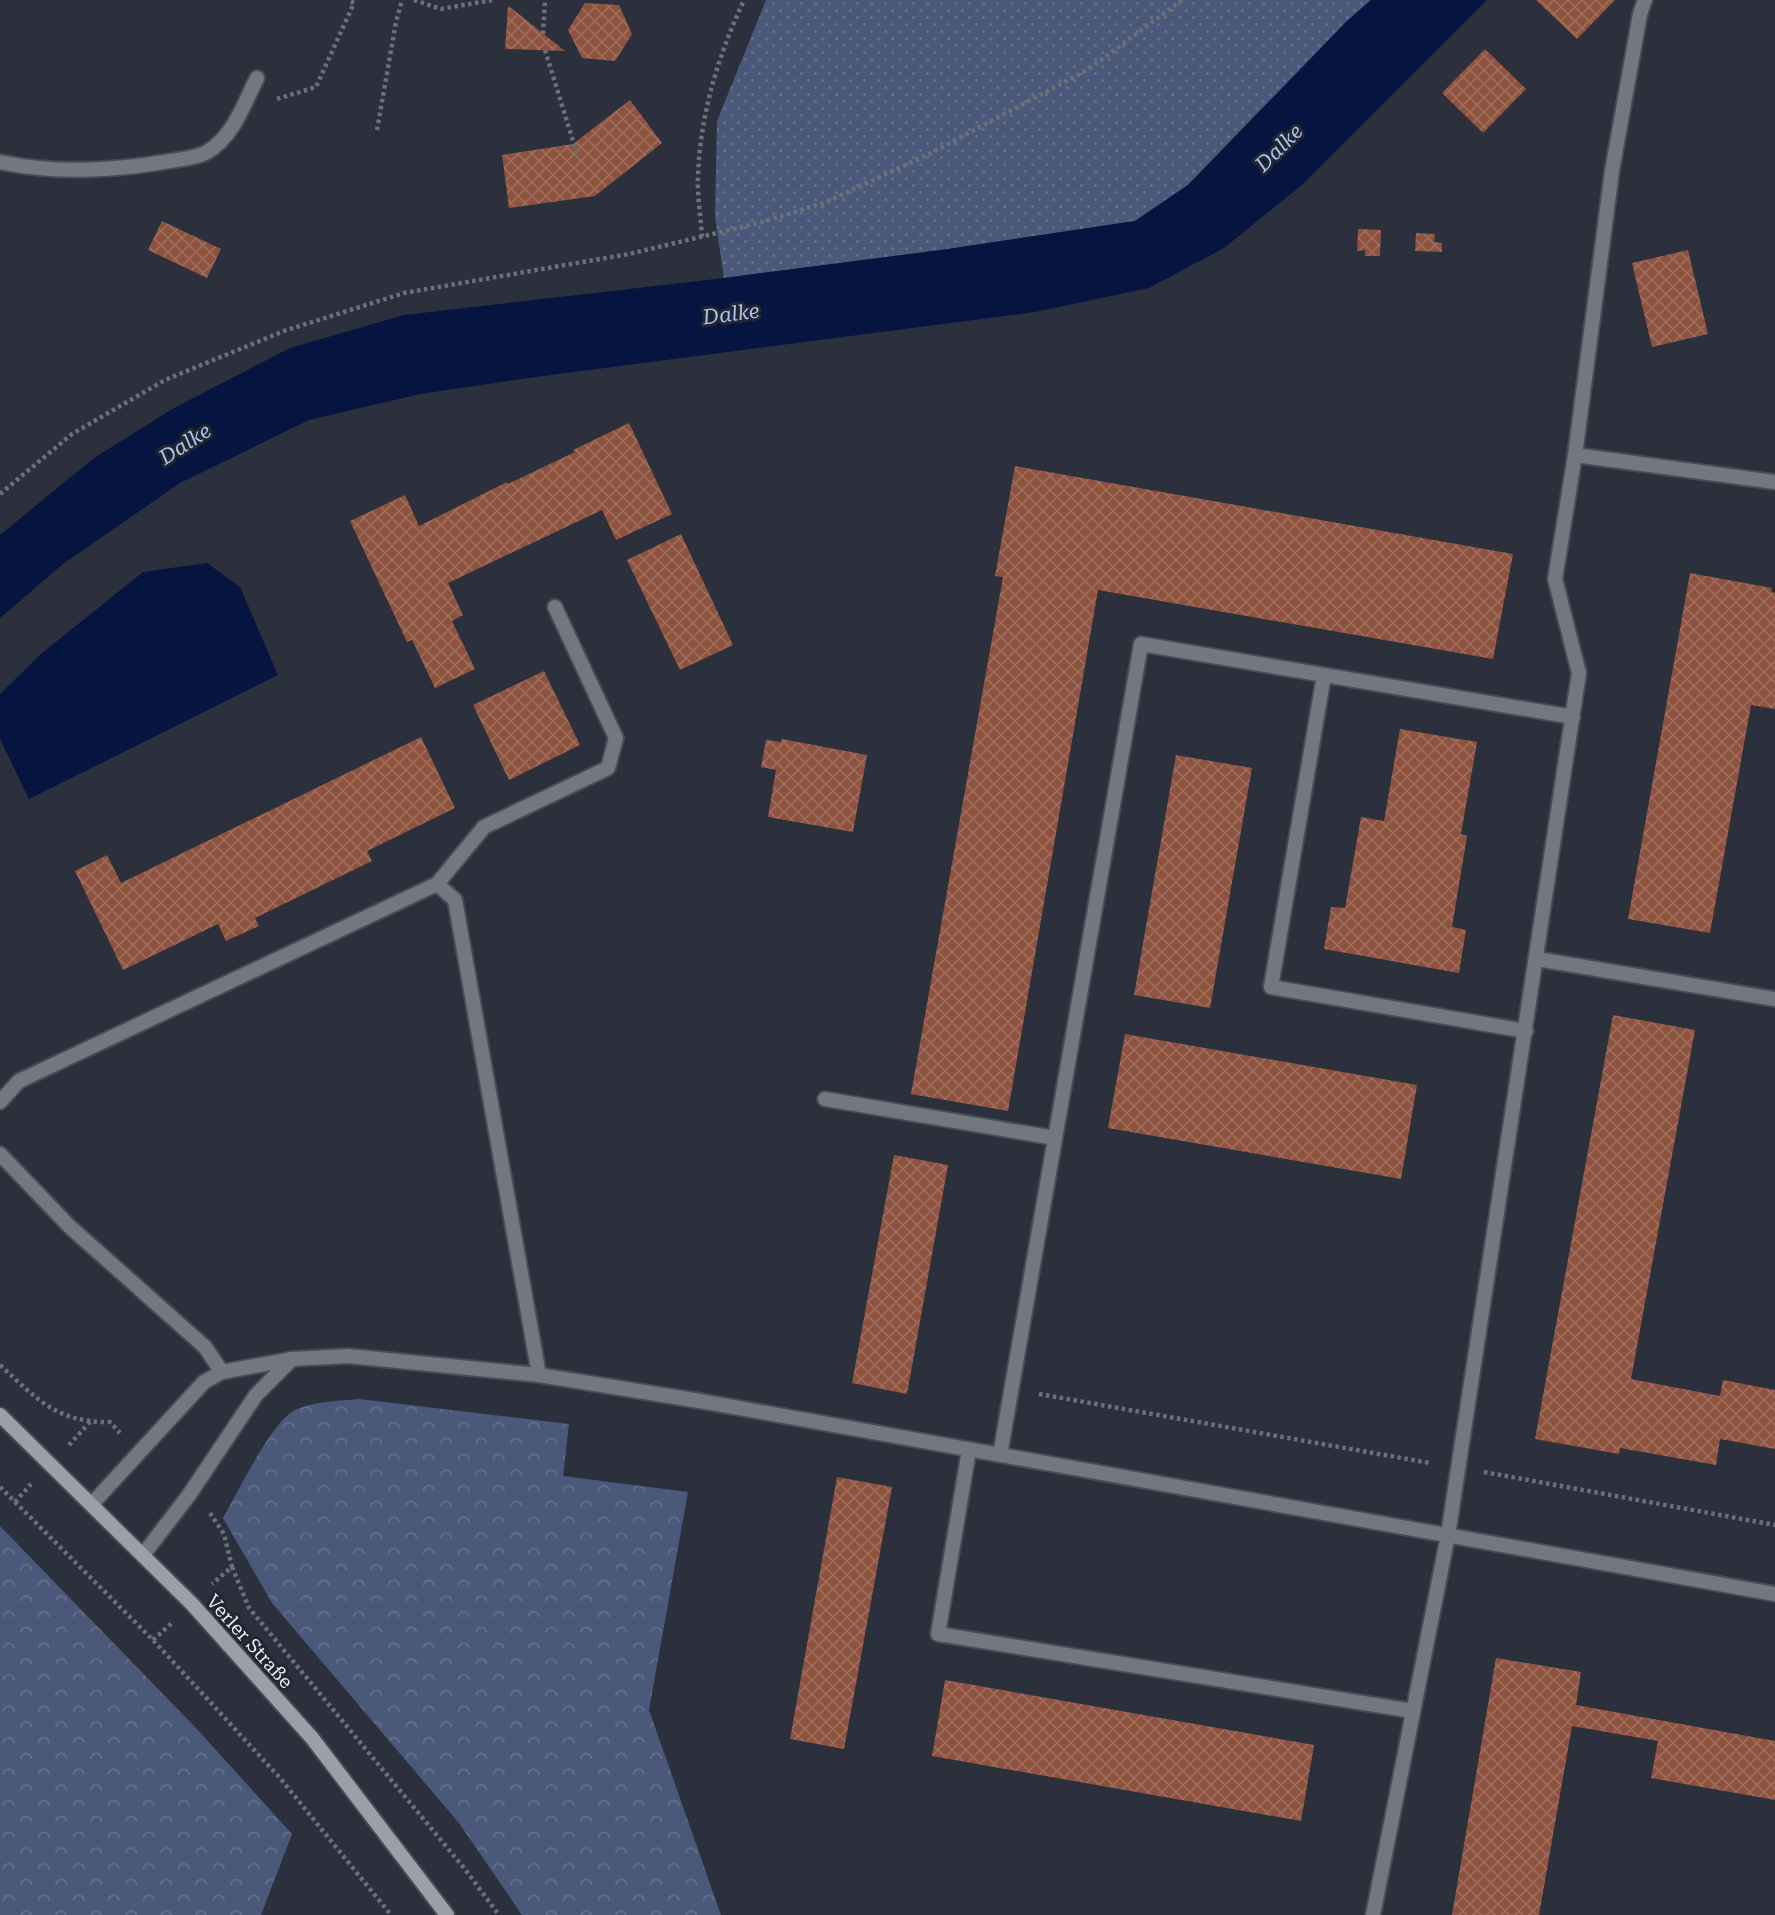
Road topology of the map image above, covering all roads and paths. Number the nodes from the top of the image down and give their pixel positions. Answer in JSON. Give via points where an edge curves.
{"nodes":[{"id":1,"x":349,"y":0,"type":"edge"},
{"id":2,"x":402,"y":0,"type":"edge"},
{"id":3,"x":415,"y":0,"type":"edge"},
{"id":4,"x":492,"y":0,"type":"edge"},
{"id":5,"x":544,"y":0,"type":"edge"},
{"id":6,"x":744,"y":0,"type":"edge"},
{"id":7,"x":1182,"y":0,"type":"edge"},
{"id":8,"x":1645,"y":0,"type":"edge"},
{"id":9,"x":543,"y":34,"type":"dead end"},
{"id":10,"x":545,"y":51,"type":"dead end"},
{"id":11,"x":257,"y":78,"type":"dead end"},
{"id":12,"x":241,"y":111,"type":"junction"},
{"id":13,"x":377,"y":130,"type":"dead end"},
{"id":14,"x":577,"y":154,"type":"dead end"},
{"id":15,"x":0,"y":162,"type":"edge"},
{"id":16,"x":702,"y":237,"type":"junction"},
{"id":17,"x":1574,"y":455,"type":"junction"},
{"id":18,"x":1775,"y":482,"type":"edge"},
{"id":19,"x":0,"y":494,"type":"edge"},
{"id":20,"x":555,"y":607,"type":"dead end"},
{"id":21,"x":1324,"y":675,"type":"junction"},
{"id":22,"x":1573,"y":717,"type":"junction"},
{"id":23,"x":437,"y":884,"type":"junction"},
{"id":24,"x":1537,"y":959,"type":"junction"},
{"id":25,"x":1775,"y":999,"type":"edge"},
{"id":26,"x":1526,"y":1031,"type":"junction"},
{"id":27,"x":825,"y":1099,"type":"dead end"},
{"id":28,"x":0,"y":1102,"type":"edge"},
{"id":29,"x":1055,"y":1138,"type":"junction"},
{"id":30,"x":0,"y":1154,"type":"edge"},
{"id":31,"x":292,"y":1359,"type":"junction"},
{"id":32,"x":0,"y":1365,"type":"edge"},
{"id":33,"x":222,"y":1372,"type":"junction"},
{"id":34,"x":540,"y":1375,"type":"junction"},
{"id":35,"x":1010,"y":1389,"type":"junction"},
{"id":36,"x":0,"y":1415,"type":"edge"},
{"id":37,"x":90,"y":1422,"type":"junction"},
{"id":38,"x":116,"y":1429,"type":"dead end"},
{"id":39,"x":83,"y":1430,"type":"dead end"},
{"id":40,"x":969,"y":1450,"type":"junction"},
{"id":41,"x":999,"y":1455,"type":"junction"},
{"id":42,"x":1458,"y":1468,"type":"junction"},
{"id":43,"x":0,"y":1487,"type":"edge"},
{"id":44,"x":92,"y":1504,"type":"junction"},
{"id":45,"x":211,"y":1514,"type":"dead end"},
{"id":46,"x":1775,"y":1525,"type":"edge"},
{"id":47,"x":1448,"y":1535,"type":"junction"},
{"id":48,"x":143,"y":1555,"type":"junction"},
{"id":49,"x":232,"y":1567,"type":"junction"},
{"id":50,"x":215,"y":1581,"type":"dead end"},
{"id":51,"x":1775,"y":1594,"type":"edge"},
{"id":52,"x":159,"y":1635,"type":"dead end"},
{"id":53,"x":153,"y":1640,"type":"junction"},
{"id":54,"x":1413,"y":1711,"type":"junction"},
{"id":55,"x":391,"y":1915,"type":"edge"},
{"id":56,"x":447,"y":1915,"type":"edge"},
{"id":57,"x":499,"y":1915,"type":"edge"},
{"id":58,"x":1373,"y":1915,"type":"edge"}],
"edges":[{"from":1,"to":12,"type":"path","via":[[354,3],[316,87]]},
{"from":2,"to":13,"type":"path"},
{"from":3,"to":4,"type":"path","via":[[441,9]]},
{"from":5,"to":9,"type":"path"},
{"from":6,"to":16,"type":"path","via":[[707,102],[698,178]]},
{"from":7,"to":16,"type":"path","via":[[1089,69],[931,153],[824,203]]},
{"from":8,"to":17,"type":"lane","via":[[1612,171]]},
{"from":10,"to":14,"type":"path"},
{"from":11,"to":12,"type":"lane"},
{"from":12,"to":15,"type":"lane","via":[[225,138],[205,154],[94,171]]},
{"from":16,"to":19,"type":"path","via":[[404,293],[284,331],[154,387],[72,434]]},
{"from":17,"to":18,"type":"lane"},
{"from":17,"to":22,"type":"lane","via":[[1555,579],[1579,674]]},
{"from":20,"to":23,"type":"lane","via":[[616,738],[608,768],[484,827]]},
{"from":21,"to":22,"type":"lane"},
{"from":21,"to":26,"type":"lane","via":[[1271,987]]},
{"from":21,"to":29,"type":"lane","via":[[1141,644]]},
{"from":22,"to":24,"type":"lane"},
{"from":23,"to":28,"type":"lane","via":[[19,1081]]},
{"from":23,"to":34,"type":"lane","via":[[455,900]]},
{"from":24,"to":25,"type":"lane"},
{"from":24,"to":26,"type":"lane"},
{"from":26,"to":42,"type":"lane"},
{"from":27,"to":29,"type":"lane"},
{"from":29,"to":35,"type":"lane"},
{"from":30,"to":33,"type":"lane","via":[[69,1226],[205,1347]]},
{"from":31,"to":33,"type":"lane"},
{"from":31,"to":34,"type":"lane","via":[[348,1356]]},
{"from":31,"to":48,"type":"lane","via":[[256,1395],[190,1495]]},
{"from":32,"to":37,"type":"path","via":[[63,1416]]},
{"from":33,"to":44,"type":"lane","via":[[204,1382]]},
{"from":34,"to":40,"type":"lane"},
{"from":35,"to":41,"type":"lane"},
{"from":35,"to":42,"type":"path"},
{"from":36,"to":44,"type":"main road","name":"Verler Straße"},
{"from":37,"to":38,"type":"path","via":[[110,1422]]},
{"from":37,"to":39,"type":"path"},
{"from":40,"to":41,"type":"lane"},
{"from":40,"to":54,"type":"lane","via":[[938,1634]]},
{"from":41,"to":47,"type":"lane"},
{"from":42,"to":46,"type":"path"},
{"from":42,"to":47,"type":"lane"},
{"from":43,"to":53,"type":"path"},
{"from":44,"to":48,"type":"main road","name":"Verler Straße"},
{"from":45,"to":49,"type":"path","via":[[224,1534]]},
{"from":47,"to":51,"type":"lane"},
{"from":47,"to":54,"type":"lane"},
{"from":48,"to":56,"type":"main road","name":"Verler Straße","via":[[312,1738]]},
{"from":49,"to":50,"type":"path"},
{"from":49,"to":57,"type":"path","via":[[249,1608]]},
{"from":52,"to":53,"type":"path"},
{"from":53,"to":55,"type":"path","via":[[280,1778]]},
{"from":54,"to":58,"type":"lane"}]}
